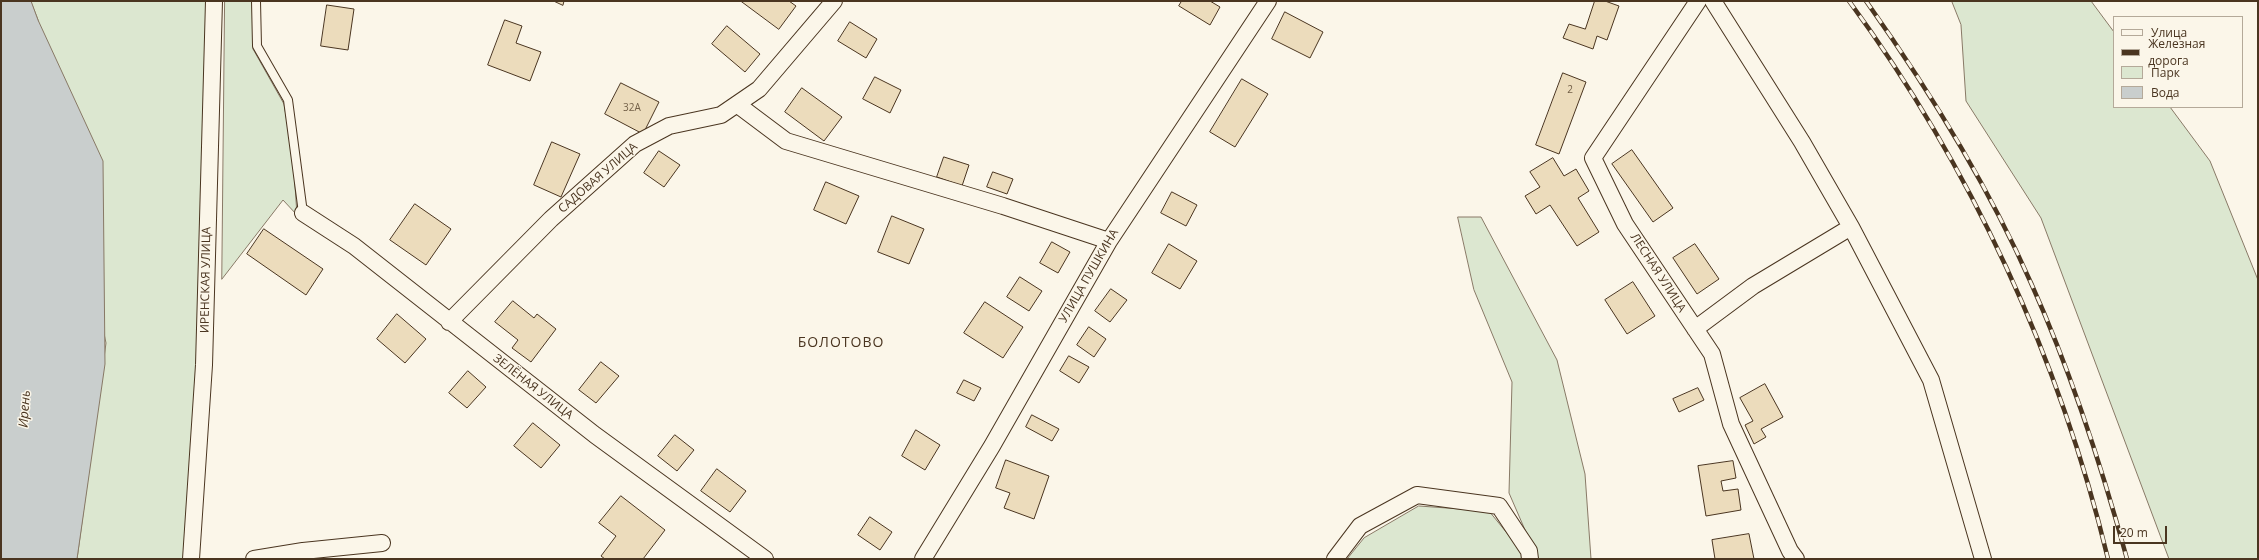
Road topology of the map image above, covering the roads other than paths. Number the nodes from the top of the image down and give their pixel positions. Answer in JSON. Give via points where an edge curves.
{"nodes":[{"id":1,"x":214,"y":1,"type":"edge"},
{"id":2,"x":256,"y":1,"type":"edge"},
{"id":3,"x":834,"y":1,"type":"edge"},
{"id":4,"x":1268,"y":1,"type":"edge"},
{"id":5,"x":1698,"y":1,"type":"edge"},
{"id":6,"x":1713,"y":1,"type":"edge"},
{"id":7,"x":738,"y":105,"type":"junction"},
{"id":8,"x":303,"y":213,"type":"joint"},
{"id":9,"x":1851,"y":227,"type":"junction"},
{"id":10,"x":1109,"y":241,"type":"junction"},
{"id":11,"x":450,"y":322,"type":"junction"},
{"id":12,"x":1695,"y":329,"type":"junction"},
{"id":13,"x":382,"y":543,"type":"dead end"},
{"id":14,"x":191,"y":559,"type":"edge"},
{"id":15,"x":254,"y":559,"type":"edge"},
{"id":16,"x":764,"y":559,"type":"edge"},
{"id":17,"x":923,"y":559,"type":"edge"},
{"id":18,"x":1335,"y":559,"type":"edge"},
{"id":19,"x":1530,"y":559,"type":"edge"},
{"id":20,"x":1796,"y":559,"type":"edge"},
{"id":21,"x":1983,"y":559,"type":"edge"}],
"edges":[{"from":1,"to":14,"type":"street","name":"ИРЕНСКАЯ УЛИЦА","via":[[204,365]]},
{"from":2,"to":8,"type":"lane","via":[[257,46],[288,100]]},
{"from":3,"to":7,"type":"street","name":"САДОВАЯ УЛИЦА","via":[[759,89]]},
{"from":4,"to":10,"type":"street","name":"УЛИЦА ПУШКИНА"},
{"from":5,"to":12,"type":"street","name":"ЛЕСНАЯ УЛИЦА","via":[[1593,158],[1626,224]]},
{"from":6,"to":9,"type":"street","via":[[1802,142]]},
{"from":7,"to":10,"type":"street","via":[[786,141],[1003,206]]},
{"from":7,"to":11,"type":"street","name":"САДОВАЯ УЛИЦА","via":[[721,115],[669,126],[635,144],[551,219]]},
{"from":8,"to":11,"type":"street","name":"ЗЕЛЁНАЯ УЛИЦА","via":[[354,246]]},
{"from":9,"to":12,"type":"street","via":[[1753,286]]},
{"from":9,"to":21,"type":"street","via":[[1931,380]]},
{"from":10,"to":17,"type":"street","name":"УЛИЦА ПУШКИНА","via":[[992,446]]},
{"from":11,"to":16,"type":"street","name":"ЗЕЛЁНАЯ УЛИЦА","via":[[595,435]]},
{"from":12,"to":20,"type":"street","name":"ЛЕСНАЯ УЛИЦА","via":[[1712,354],[1731,424]]},
{"from":13,"to":15,"type":"street"},
{"from":18,"to":19,"type":"street","via":[[1360,526],[1417,495],[1499,506],[1529,551]]}]}
